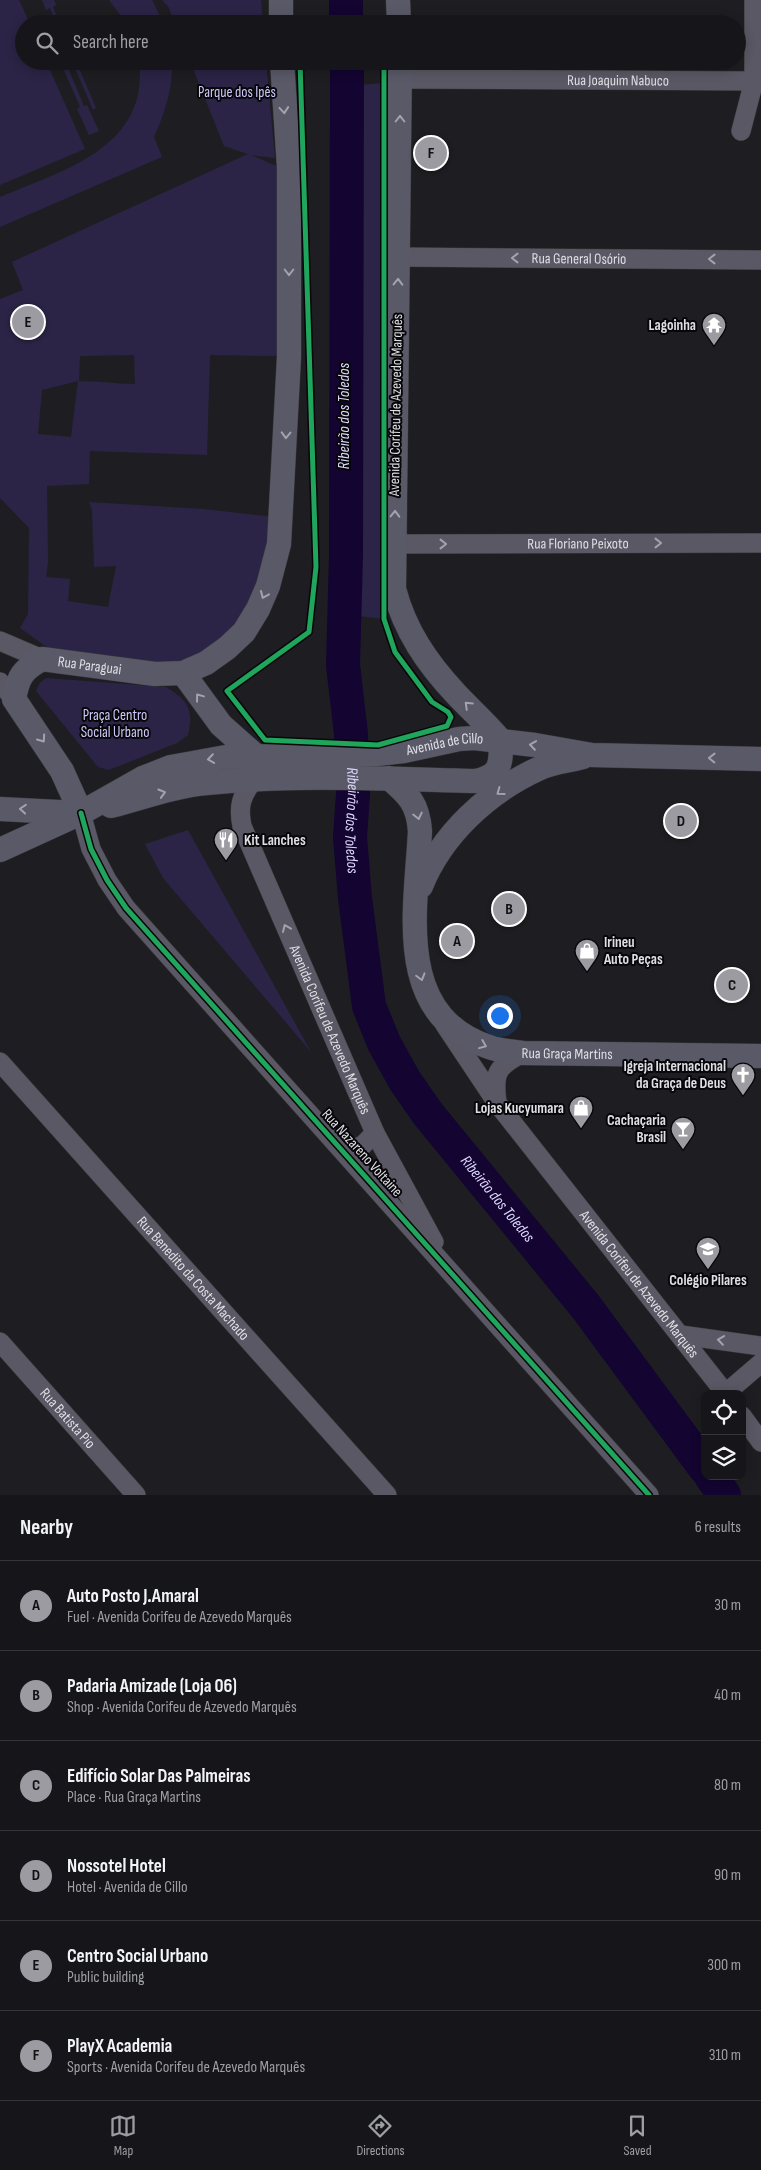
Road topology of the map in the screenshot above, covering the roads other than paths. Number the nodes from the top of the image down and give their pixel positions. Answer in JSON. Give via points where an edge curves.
{"nodes":[{"id":1,"x":281,"y":0,"type":"edge"},
{"id":2,"x":398,"y":0,"type":"edge"},
{"id":3,"x":754,"y":0,"type":"edge"},
{"id":4,"x":281,"y":15,"type":"edge"},
{"id":5,"x":399,"y":15,"type":"edge"},
{"id":6,"x":283,"y":70,"type":"edge"},
{"id":7,"x":400,"y":70,"type":"edge"},
{"id":8,"x":754,"y":81,"type":"junction"},
{"id":9,"x":740,"y":131,"type":"dead end"},
{"id":10,"x":398,"y":257,"type":"junction"},
{"id":11,"x":761,"y":260,"type":"edge"},
{"id":12,"x":761,"y":543,"type":"edge"},
{"id":13,"x":394,"y":544,"type":"junction"},
{"id":14,"x":0,"y":641,"type":"edge"},
{"id":15,"x":42,"y":659,"type":"junction"},
{"id":16,"x":183,"y":673,"type":"junction"},
{"id":17,"x":7,"y":690,"type":"edge"},
{"id":18,"x":501,"y":741,"type":"junction"},
{"id":19,"x":592,"y":755,"type":"junction"},
{"id":20,"x":257,"y":757,"type":"junction"},
{"id":21,"x":761,"y":759,"type":"edge"},
{"id":22,"x":383,"y":778,"type":"junction"},
{"id":23,"x":253,"y":781,"type":"junction"},
{"id":24,"x":0,"y":808,"type":"edge"},
{"id":25,"x":81,"y":813,"type":"junction"},
{"id":26,"x":0,"y":850,"type":"edge"},
{"id":27,"x":416,"y":898,"type":"junction"},
{"id":28,"x":442,"y":1020,"type":"junction"},
{"id":29,"x":523,"y":1053,"type":"junction"},
{"id":30,"x":761,"y":1056,"type":"edge"},
{"id":31,"x":0,"y":1062,"type":"edge"},
{"id":32,"x":497,"y":1103,"type":"junction"},
{"id":33,"x":375,"y":1133,"type":"junction"},
{"id":34,"x":344,"y":1151,"type":"junction"},
{"id":35,"x":450,"y":1272,"type":"junction"},
{"id":36,"x":681,"y":1335,"type":"junction"},
{"id":37,"x":0,"y":1342,"type":"edge"},
{"id":38,"x":761,"y":1346,"type":"edge"},
{"id":39,"x":761,"y":1363,"type":"edge"},
{"id":40,"x":723,"y":1390,"type":"edge"},
{"id":41,"x":731,"y":1390,"type":"edge"},
{"id":42,"x":746,"y":1421,"type":"edge"},
{"id":43,"x":761,"y":1442,"type":"edge"},
{"id":44,"x":136,"y":1495,"type":"edge"},
{"id":45,"x":388,"y":1495,"type":"edge"},
{"id":46,"x":648,"y":1495,"type":"edge"}],
"edges":[{"from":1,"to":4,"type":"main road"},
{"from":2,"to":5,"type":"main road"},
{"from":3,"to":8,"type":"street"},
{"from":6,"to":16,"type":"main road","one_way":true,"via":[[289,168],[289,357],[279,544],[268,586],[244,632],[206,663]]},
{"from":7,"to":8,"type":"street","name":"Rua Joaquim Nabuco"},
{"from":10,"to":7,"type":"main road","name":"Avenida Corifeu de Azevedo Marquês","one_way":true},
{"from":8,"to":9,"type":"street"},
{"from":11,"to":10,"type":"street","name":"Rua General Osório","one_way":true},
{"from":13,"to":10,"type":"main road","name":"Avenida Corifeu de Azevedo Marquês","one_way":true},
{"from":13,"to":12,"type":"street","name":"Rua Floriano Peixoto","one_way":true},
{"from":18,"to":13,"type":"main road","name":"Avenida Corifeu de Azevedo Marquês","one_way":true,"via":[[437,673],[409,632],[394,589]]},
{"from":14,"to":15,"type":"street","name":"Rua Paraguai"},
{"from":15,"to":16,"type":"main road","name":"Rua Paraguai","via":[[155,674]]},
{"from":15,"to":17,"type":"main road","via":[[30,665]]},
{"from":20,"to":16,"type":"main road","one_way":true,"via":[[221,725]]},
{"from":17,"to":25,"type":"main road","one_way":true,"via":[[47,746]]},
{"from":19,"to":18,"type":"main road","name":"Avenida de Cillo","one_way":true},
{"from":18,"to":20,"type":"main road","name":"Avenida de Cillo","via":[[459,739],[377,754]]},
{"from":18,"to":22,"type":"main road","via":[[499,768],[490,778],[476,781]]},
{"from":21,"to":19,"type":"main road","name":"Avenida de Cillo","one_way":true},
{"from":19,"to":27,"type":"main road","one_way":true,"via":[[540,768],[480,807],[444,843]]},
{"from":20,"to":25,"type":"main road","name":"Avenida de Cillo","one_way":true,"via":[[226,757],[171,767],[143,778]]},
{"from":22,"to":23,"type":"main road"},
{"from":22,"to":27,"type":"main road","name":"Avenida Corifeu de Azevedo Marquês","one_way":true,"via":[[405,792],[419,814]]},
{"from":25,"to":23,"type":"main road","one_way":true,"via":[[205,783]]},
{"from":33,"to":23,"type":"street","name":"Avenida Corifeu de Azevedo Marquês","one_way":true,"via":[[242,826],[240,802]]},
{"from":25,"to":24,"type":"main road","one_way":true},
{"from":25,"to":26,"type":"main road"},
{"from":25,"to":34,"type":"street","name":"Rua Nazareno Voltaine","via":[[91,849],[126,908]]},
{"from":27,"to":28,"type":"main road","name":"Avenida Corifeu de Azevedo Marquês","one_way":true,"via":[[415,936],[419,970],[426,995]]},
{"from":28,"to":29,"type":"main road","name":"Rua Graça Martins","one_way":true,"via":[[463,1036],[490,1048]]},
{"from":28,"to":32,"type":"street","name":"Avenida Corifeu de Azevedo Marquês"},
{"from":29,"to":30,"type":"main road","name":"Rua Graça Martins"},
{"from":29,"to":32,"type":"street","via":[[506,1062],[496,1073]]},
{"from":31,"to":45,"type":"street","name":"Rua Benedito da Costa Machado"},
{"from":32,"to":36,"type":"street","name":"Avenida Corifeu de Azevedo Marquês"},
{"from":33,"to":34,"type":"street","via":[[362,1146]]},
{"from":33,"to":35,"type":"street","name":"Avenida Corifeu de Azevedo Marquês"},
{"from":34,"to":35,"type":"street","name":"Rua Nazareno Voltaine"},
{"from":35,"to":46,"type":"street","name":"Rua Nazareno Voltaine"},
{"from":38,"to":36,"type":"street","one_way":true},
{"from":36,"to":40,"type":"street","name":"Avenida Corifeu de Azevedo Marquês"},
{"from":37,"to":44,"type":"street","name":"Rua Batista Pio"},
{"from":39,"to":41,"type":"street"},
{"from":42,"to":43,"type":"street"}]}
